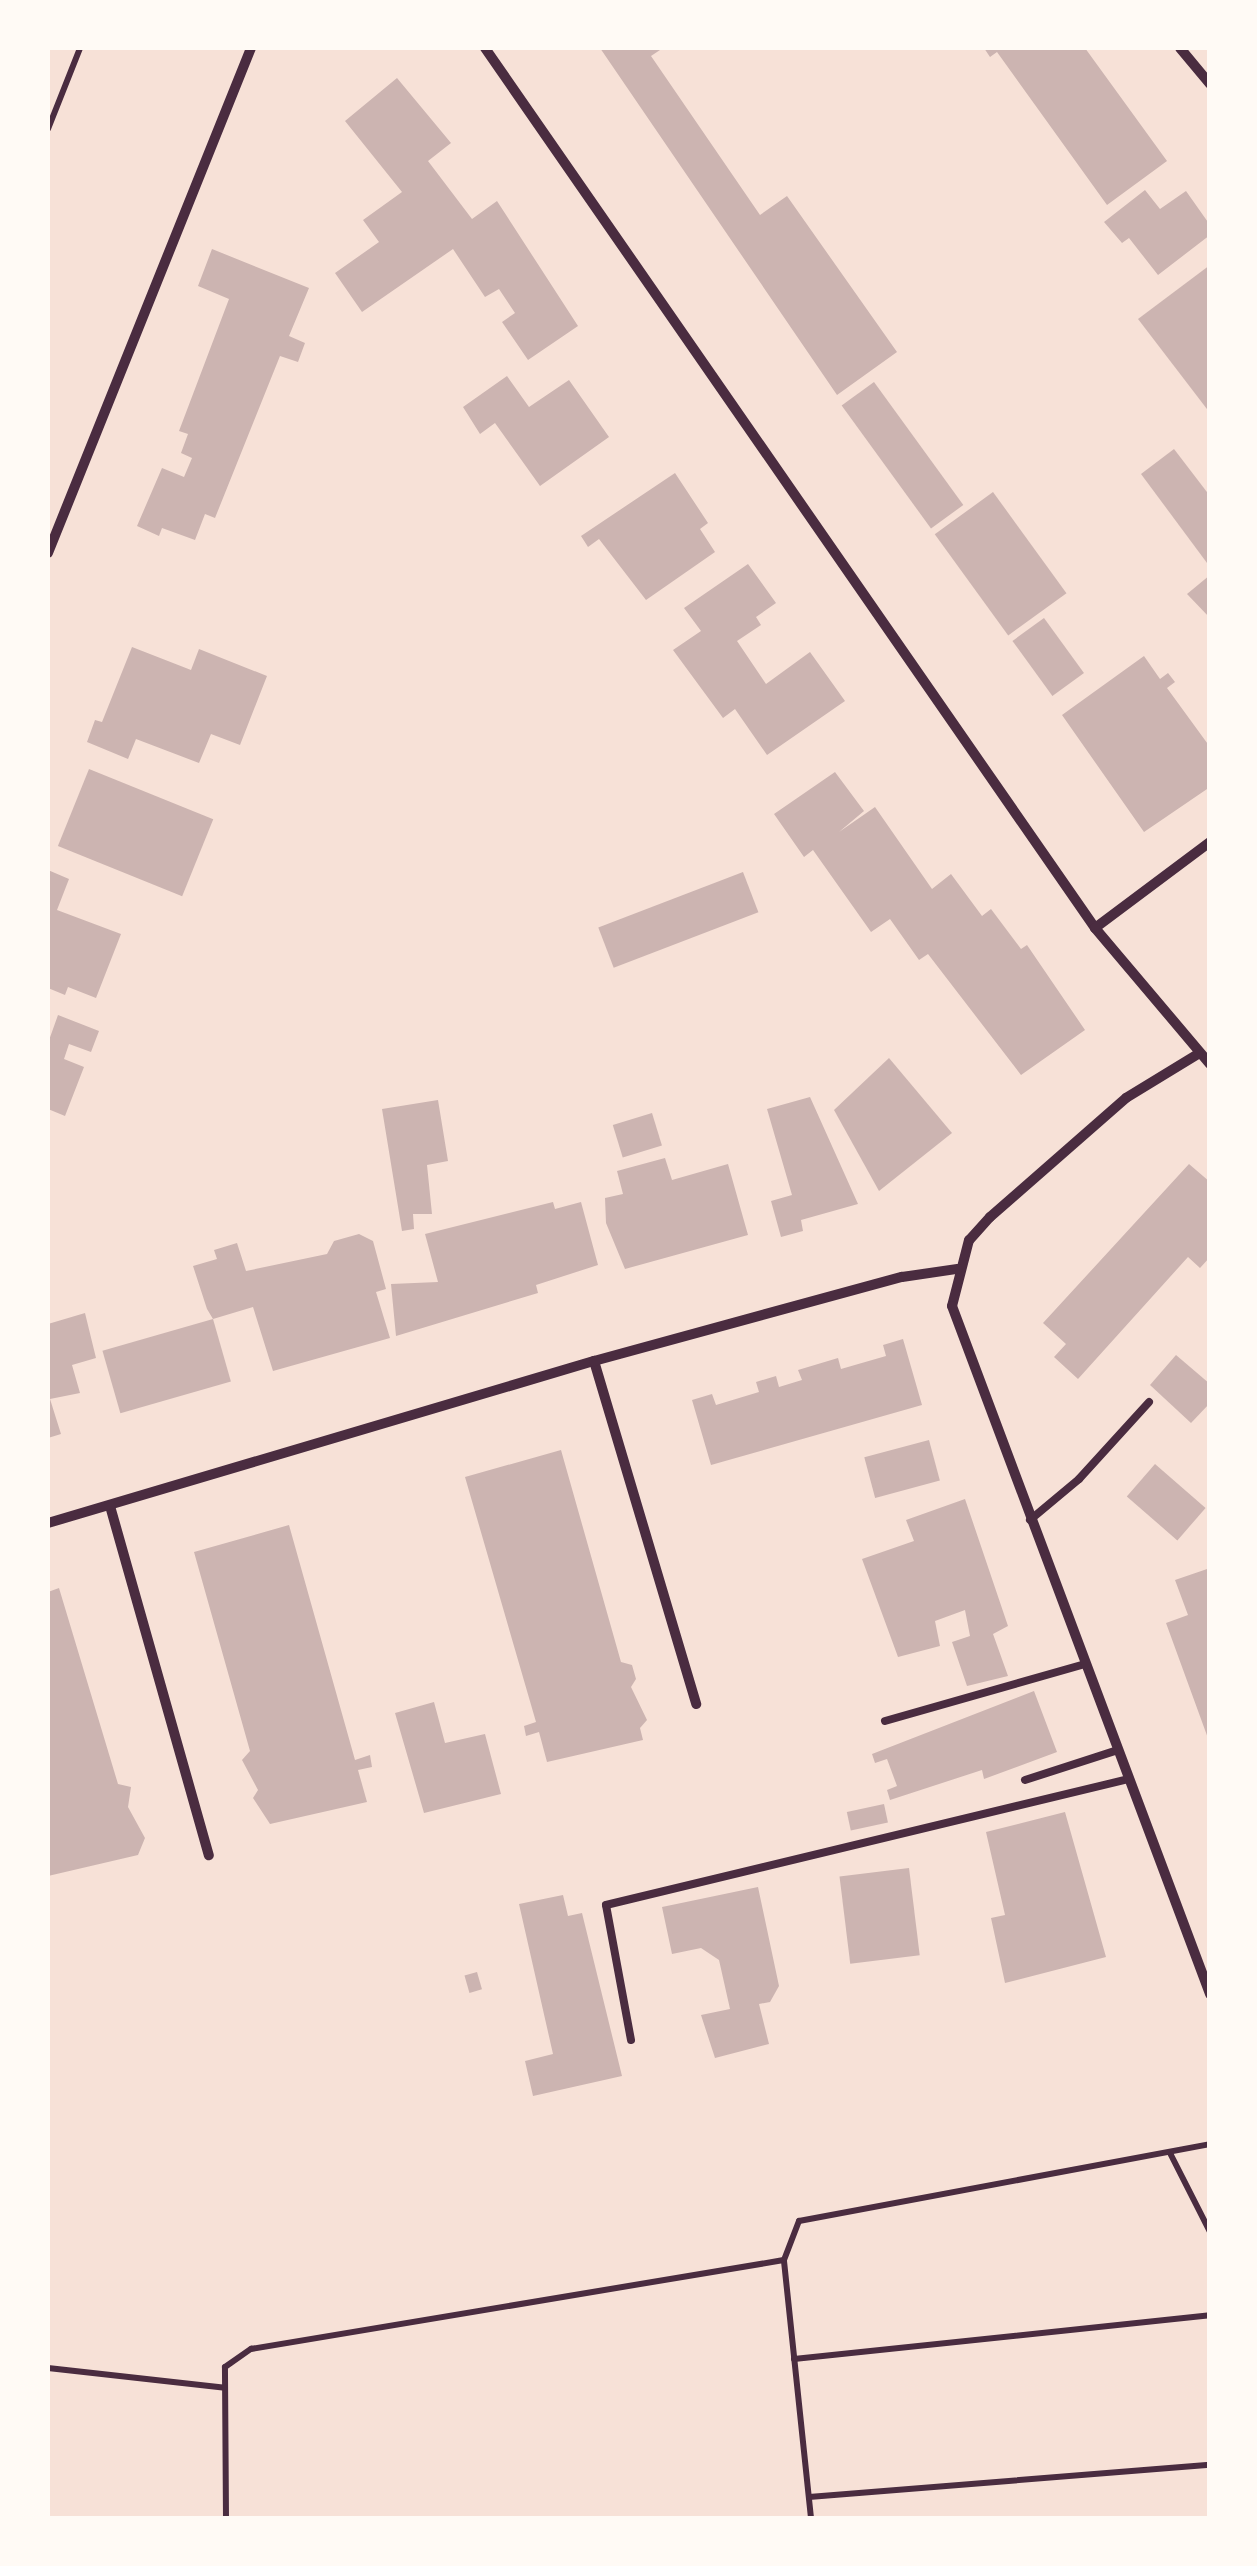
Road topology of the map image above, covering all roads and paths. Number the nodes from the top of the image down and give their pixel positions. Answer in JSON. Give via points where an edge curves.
{"nodes":[{"id":1,"x":80,"y":48,"type":"edge"},
{"id":2,"x":251,"y":48,"type":"edge"},
{"id":3,"x":485,"y":48,"type":"edge"},
{"id":4,"x":1180,"y":48,"type":"edge"},
{"id":5,"x":1210,"y":84,"type":"edge"},
{"id":6,"x":48,"y":129,"type":"edge"},
{"id":7,"x":48,"y":553,"type":"edge"},
{"id":8,"x":1210,"y":842,"type":"edge"},
{"id":9,"x":1096,"y":928,"type":"junction"},
{"id":10,"x":1198,"y":1054,"type":"junction"},
{"id":11,"x":1210,"y":1064,"type":"edge"},
{"id":12,"x":957,"y":1269,"type":"junction"},
{"id":13,"x":594,"y":1361,"type":"junction"},
{"id":14,"x":1149,"y":1402,"type":"dead end"},
{"id":15,"x":110,"y":1506,"type":"junction"},
{"id":16,"x":1030,"y":1520,"type":"junction"},
{"id":17,"x":48,"y":1523,"type":"edge"},
{"id":18,"x":1085,"y":1664,"type":"junction"},
{"id":19,"x":696,"y":1704,"type":"dead end"},
{"id":20,"x":885,"y":1721,"type":"dead end"},
{"id":21,"x":1118,"y":1750,"type":"junction"},
{"id":22,"x":1129,"y":1779,"type":"junction"},
{"id":23,"x":1025,"y":1780,"type":"dead end"},
{"id":24,"x":209,"y":1855,"type":"dead end"},
{"id":25,"x":1210,"y":1994,"type":"edge"},
{"id":26,"x":631,"y":2040,"type":"dead end"},
{"id":27,"x":1210,"y":2144,"type":"edge"},
{"id":28,"x":1170,"y":2153,"type":"junction"},
{"id":29,"x":1210,"y":2232,"type":"edge"},
{"id":30,"x":784,"y":2260,"type":"junction"},
{"id":31,"x":1210,"y":2315,"type":"edge"},
{"id":32,"x":794,"y":2359,"type":"junction"},
{"id":33,"x":48,"y":2368,"type":"edge"},
{"id":34,"x":225,"y":2388,"type":"junction"},
{"id":35,"x":1210,"y":2466,"type":"edge"},
{"id":36,"x":809,"y":2497,"type":"junction"},
{"id":37,"x":226,"y":2518,"type":"edge"},
{"id":38,"x":811,"y":2518,"type":"edge"}],
"edges":[{"from":1,"to":6,"type":"path"},
{"from":2,"to":7,"type":"street"},
{"from":3,"to":9,"type":"street"},
{"from":4,"to":5,"type":"street"},
{"from":8,"to":9,"type":"street"},
{"from":9,"to":10,"type":"street"},
{"from":10,"to":11,"type":"street"},
{"from":10,"to":12,"type":"street","via":[[1126,1098],[990,1217],[969,1240]]},
{"from":12,"to":13,"type":"street","via":[[902,1277]]},
{"from":12,"to":16,"type":"street","via":[[952,1306]]},
{"from":13,"to":15,"type":"street"},
{"from":13,"to":19,"type":"street"},
{"from":14,"to":16,"type":"lane","via":[[1079,1480]]},
{"from":15,"to":17,"type":"street"},
{"from":15,"to":24,"type":"street"},
{"from":16,"to":18,"type":"street"},
{"from":18,"to":20,"type":"lane"},
{"from":18,"to":21,"type":"street"},
{"from":21,"to":22,"type":"street"},
{"from":21,"to":23,"type":"lane"},
{"from":22,"to":25,"type":"street"},
{"from":22,"to":26,"type":"lane","via":[[606,1905]]},
{"from":27,"to":28,"type":"path"},
{"from":28,"to":29,"type":"path"},
{"from":28,"to":30,"type":"path","via":[[799,2221]]},
{"from":30,"to":32,"type":"path"},
{"from":30,"to":34,"type":"path","via":[[251,2349],[225,2367]]},
{"from":31,"to":32,"type":"path"},
{"from":32,"to":36,"type":"path"},
{"from":33,"to":34,"type":"path"},
{"from":34,"to":37,"type":"path"},
{"from":35,"to":36,"type":"path"},
{"from":36,"to":38,"type":"path"}]}
